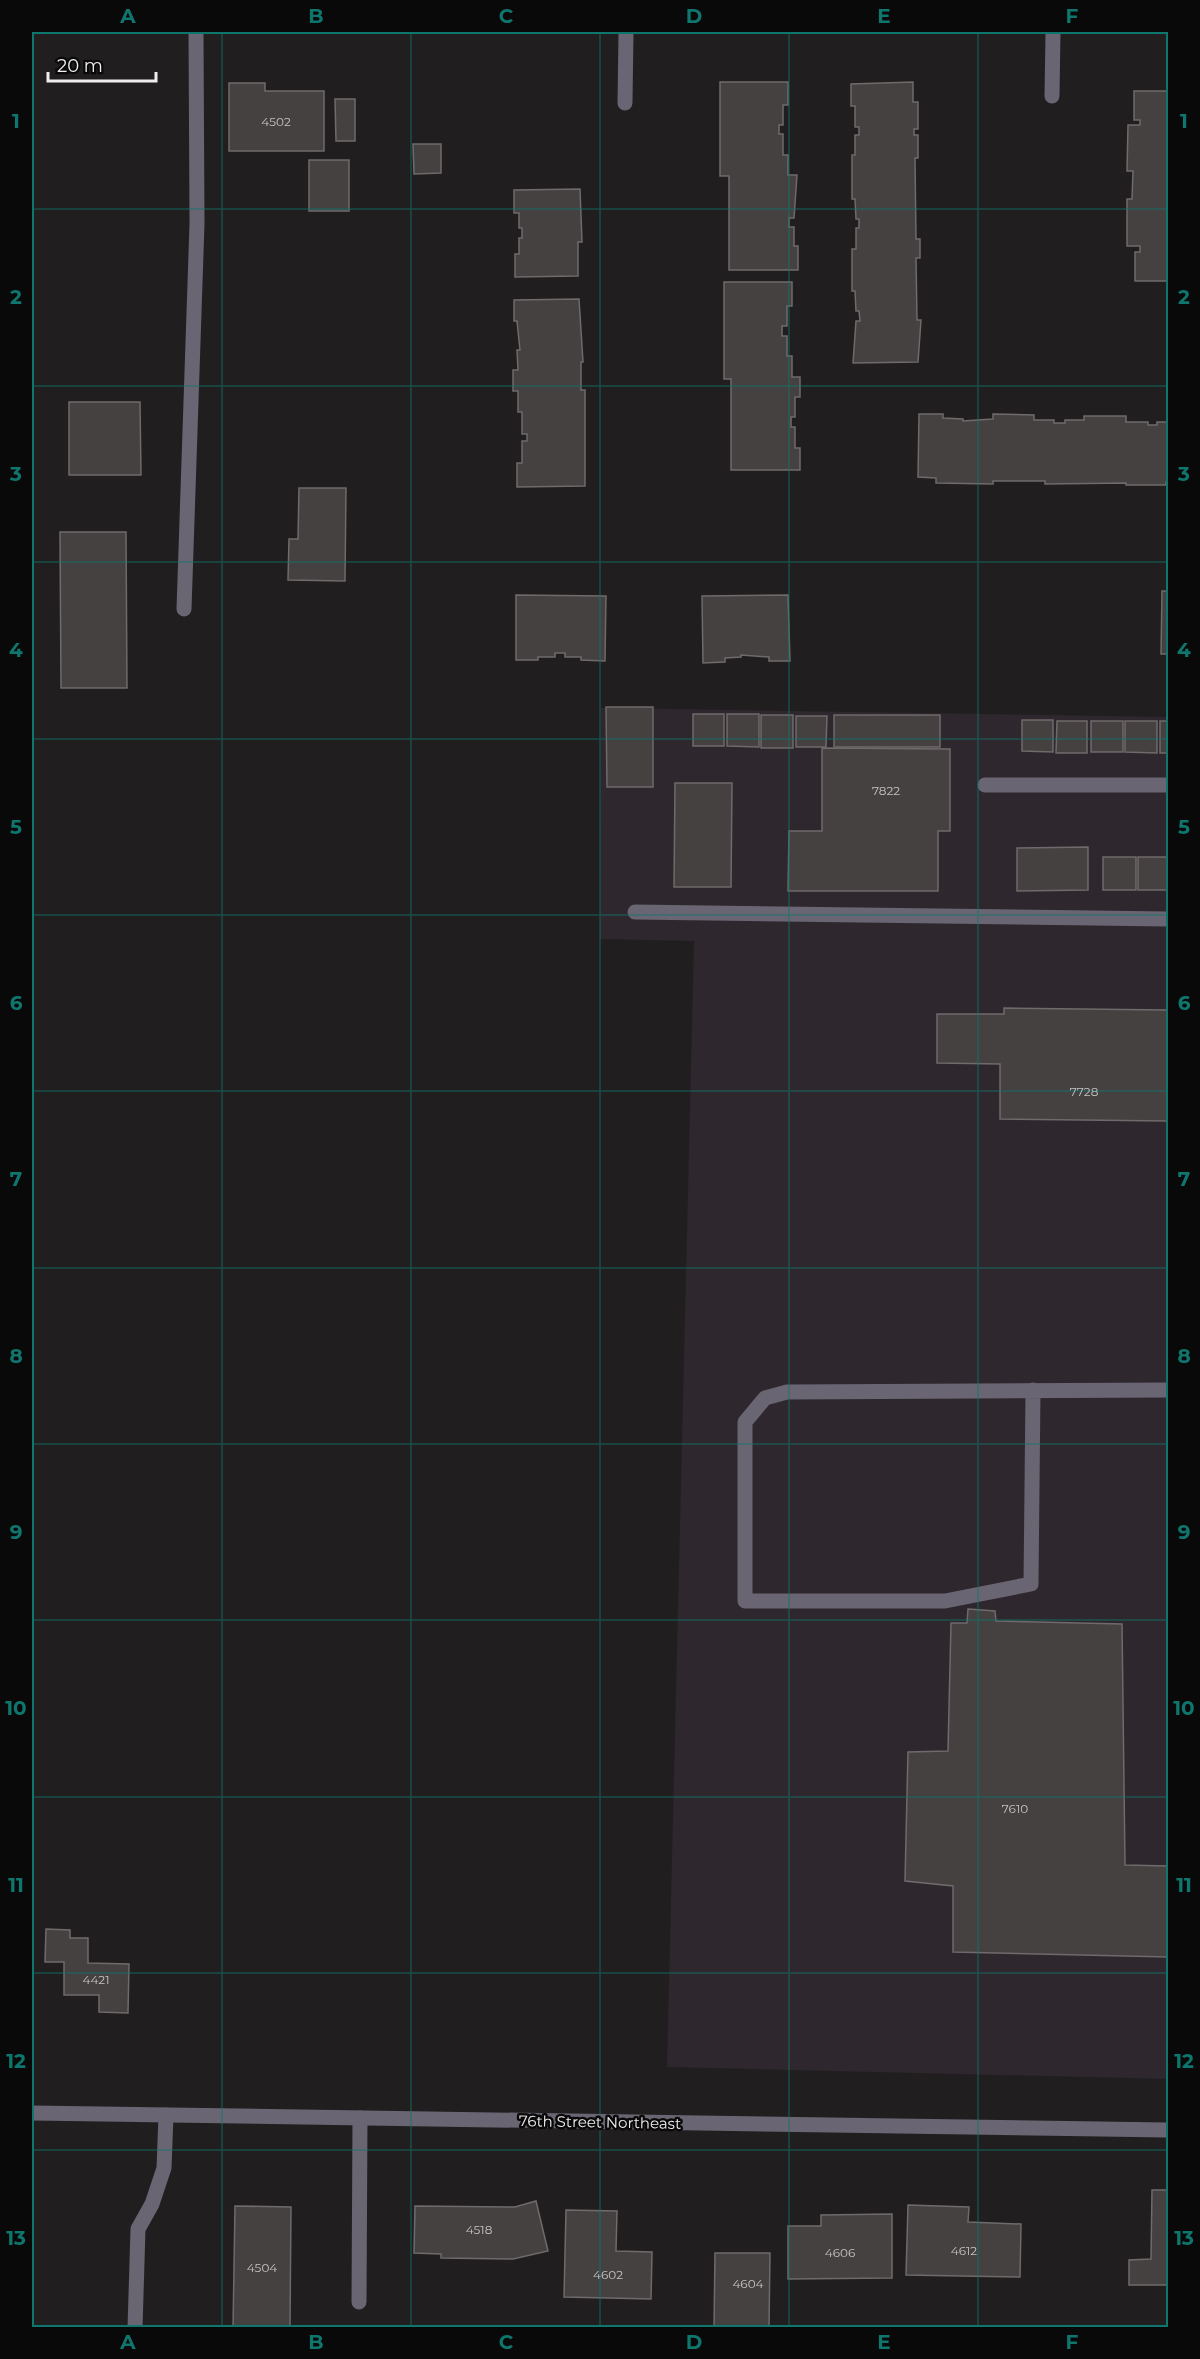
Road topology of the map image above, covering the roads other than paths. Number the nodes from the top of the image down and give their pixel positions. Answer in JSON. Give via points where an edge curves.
{"nodes":[{"id":1,"x":196,"y":32,"type":"edge"},
{"id":2,"x":626,"y":32,"type":"edge"},
{"id":3,"x":1053,"y":32,"type":"edge"},
{"id":4,"x":1052,"y":96,"type":"dead end"},
{"id":5,"x":625,"y":103,"type":"dead end"},
{"id":6,"x":184,"y":609,"type":"dead end"},
{"id":7,"x":985,"y":785,"type":"dead end"},
{"id":8,"x":1168,"y":785,"type":"edge"},
{"id":9,"x":636,"y":912,"type":"dead end"},
{"id":10,"x":1168,"y":919,"type":"edge"},
{"id":11,"x":1033,"y":1390,"type":"junction"},
{"id":12,"x":1168,"y":1390,"type":"edge"},
{"id":13,"x":32,"y":2113,"type":"edge"},
{"id":14,"x":166,"y":2115,"type":"junction"},
{"id":15,"x":360,"y":2118,"type":"junction"},
{"id":16,"x":1168,"y":2130,"type":"edge"},
{"id":17,"x":359,"y":2302,"type":"dead end"},
{"id":18,"x":135,"y":2328,"type":"edge"}],
"edges":[{"from":1,"to":6,"type":"street","via":[[197,224]]},
{"from":2,"to":5,"type":"street"},
{"from":3,"to":4,"type":"street"},
{"from":7,"to":8,"type":"street"},
{"from":9,"to":10,"type":"street"},
{"from":11,"to":11,"type":"street","via":[[787,1392],[765,1398],[745,1422],[745,1601],[945,1601],[1031,1584]]},
{"from":11,"to":12,"type":"street"},
{"from":13,"to":14,"type":"street","name":"76th Street Northeast"},
{"from":14,"to":15,"type":"street","name":"76th Street Northeast"},
{"from":14,"to":18,"type":"street","via":[[164,2168],[152,2204],[138,2229]]},
{"from":15,"to":16,"type":"street","name":"76th Street Northeast"},
{"from":15,"to":17,"type":"street"}]}
